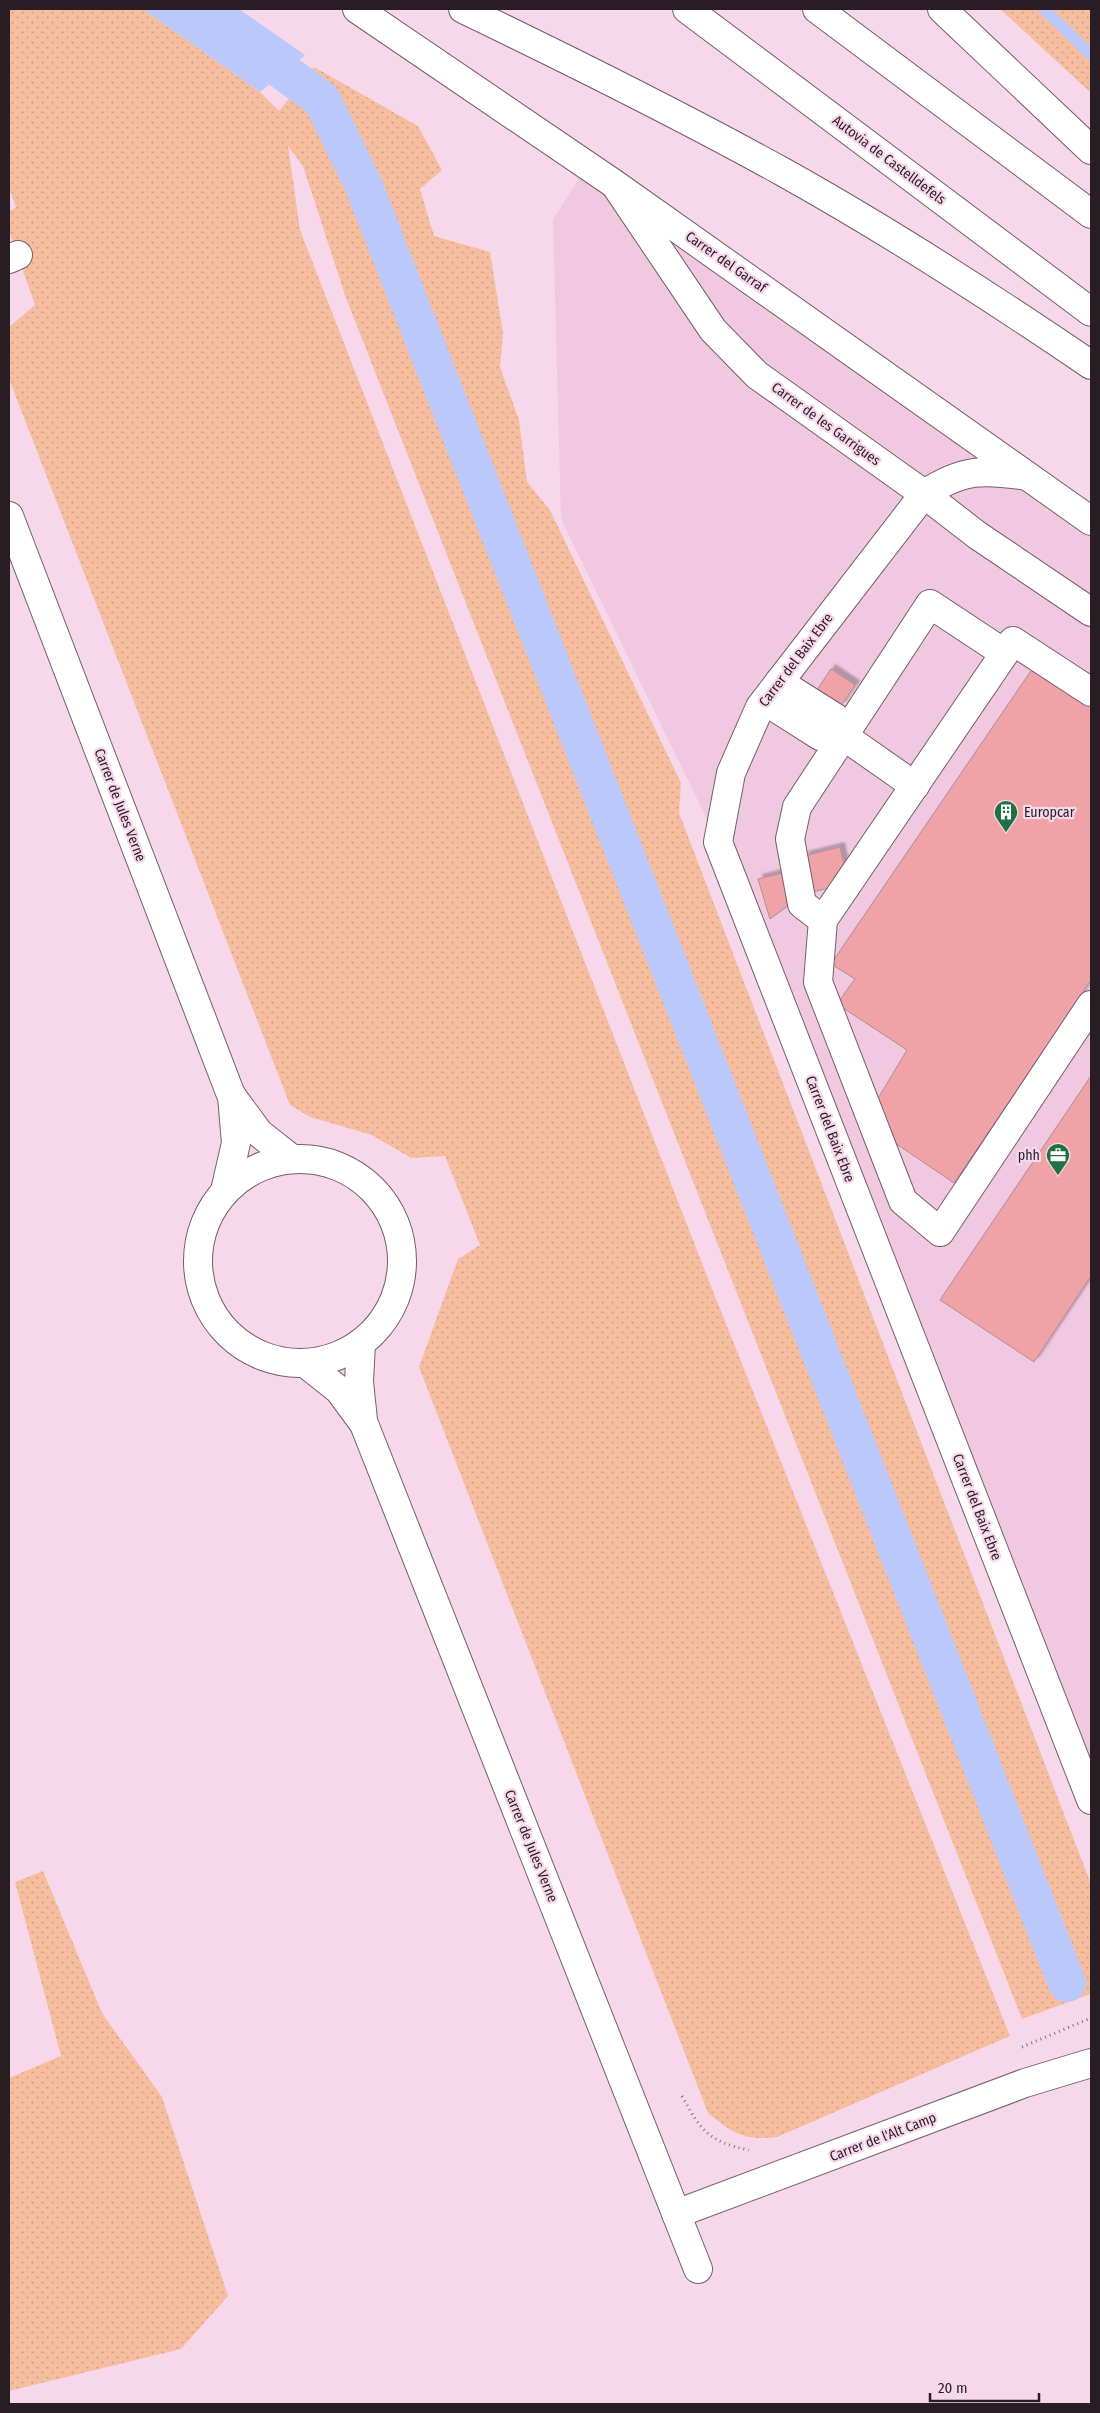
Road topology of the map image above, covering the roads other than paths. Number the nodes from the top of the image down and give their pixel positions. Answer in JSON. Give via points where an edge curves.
{"nodes":[{"id":1,"x":357,"y":9,"type":"edge"},
{"id":2,"x":463,"y":9,"type":"edge"},
{"id":3,"x":687,"y":9,"type":"edge"},
{"id":4,"x":817,"y":9,"type":"edge"},
{"id":5,"x":942,"y":9,"type":"edge"},
{"id":6,"x":1091,"y":150,"type":"edge"},
{"id":7,"x":613,"y":182,"type":"junction"},
{"id":8,"x":1091,"y":214,"type":"edge"},
{"id":9,"x":1091,"y":312,"type":"edge"},
{"id":10,"x":1091,"y":364,"type":"edge"},
{"id":11,"x":1031,"y":477,"type":"junction"},
{"id":12,"x":924,"y":494,"type":"junction"},
{"id":13,"x":9,"y":516,"type":"edge"},
{"id":14,"x":1091,"y":520,"type":"edge"},
{"id":15,"x":1091,"y":612,"type":"edge"},
{"id":16,"x":1004,"y":653,"type":"junction"},
{"id":17,"x":772,"y":692,"type":"junction"},
{"id":18,"x":1091,"y":692,"type":"edge"},
{"id":19,"x":842,"y":735,"type":"junction"},
{"id":20,"x":915,"y":786,"type":"junction"},
{"id":21,"x":824,"y":920,"type":"junction"},
{"id":22,"x":1091,"y":1005,"type":"edge"},
{"id":23,"x":231,"y":1095,"type":"junction"},
{"id":24,"x":292,"y":1159,"type":"junction"},
{"id":25,"x":230,"y":1187,"type":"junction"},
{"id":26,"x":361,"y":1343,"type":"junction"},
{"id":27,"x":305,"y":1363,"type":"junction"},
{"id":28,"x":364,"y":1424,"type":"junction"},
{"id":29,"x":1091,"y":1800,"type":"edge"},
{"id":30,"x":1091,"y":2063,"type":"edge"},
{"id":31,"x":676,"y":2214,"type":"junction"},
{"id":32,"x":698,"y":2269,"type":"dead end"}],
"edges":[{"from":1,"to":7,"type":"main road","name":"Carrer del Garraf"},
{"from":2,"to":10,"type":"main road","via":[[648,100],[784,173],[987,295]]},
{"from":3,"to":9,"type":"main road","name":"Autovia de Castelldefels"},
{"from":4,"to":8,"type":"main road"},
{"from":5,"to":6,"type":"main road"},
{"from":7,"to":11,"type":"main road","name":"Carrer del Garraf"},
{"from":7,"to":12,"type":"main road","name":"Carrer de les Garrigues","via":[[713,330],[751,368]]},
{"from":11,"to":12,"type":"main road","name":"Carrer del Baix Ebre","via":[[994,471],[971,472],[946,480]]},
{"from":11,"to":14,"type":"main road","name":"Carrer del Garraf"},
{"from":12,"to":15,"type":"main road","name":"Carrer de les Garrigues","via":[[977,535]]},
{"from":12,"to":17,"type":"main road","name":"Carrer del Baix Ebre"},
{"from":13,"to":23,"type":"main road","name":"Carrer de Jules Verne"},
{"from":16,"to":18,"type":"main road","via":[[1013,641]]},
{"from":16,"to":19,"type":"main road","via":[[930,604]]},
{"from":16,"to":20,"type":"main road"},
{"from":17,"to":19,"type":"main road","via":[[820,736]]},
{"from":17,"to":29,"type":"main road","name":"Carrer del Baix Ebre","via":[[760,707],[731,773],[718,842]]},
{"from":19,"to":20,"type":"main road"},
{"from":19,"to":21,"type":"main road","via":[[797,807],[790,839],[802,904]]},
{"from":20,"to":21,"type":"main road"},
{"from":21,"to":22,"type":"main road","via":[[818,982],[902,1201],[940,1232]]},
{"from":23,"to":24,"type":"main road","name":"Carrer de Jules Verne","via":[[259,1133]]},
{"from":23,"to":25,"type":"main road","name":"Carrer de Jules Verne","via":[[236,1143]]},
{"from":24,"to":25,"type":"main road","name":"Carrer de Jules Verne","via":[[261,1166]]},
{"from":24,"to":26,"type":"main road","name":"Carrer de Jules Verne","via":[[322,1161],[349,1171],[377,1193],[395,1224],[401,1250],[398,1289],[380,1324]]},
{"from":25,"to":27,"type":"main road","name":"Carrer de Jules Verne","via":[[207,1218],[198,1249],[200,1281],[210,1310],[227,1332],[250,1350],[276,1360]]},
{"from":26,"to":27,"type":"main road","name":"Carrer de Jules Verne","via":[[334,1357]]},
{"from":26,"to":28,"type":"main road","name":"Carrer de Jules Verne","via":[[359,1382]]},
{"from":27,"to":28,"type":"main road","name":"Carrer de Jules Verne","via":[[339,1390]]},
{"from":28,"to":31,"type":"main road","name":"Carrer de Jules Verne"},
{"from":30,"to":31,"type":"main road","name":"Carrer de l'Alt Camp","via":[[1024,2084]]},
{"from":31,"to":32,"type":"main road","name":"Carrer de Jules Verne"}]}
